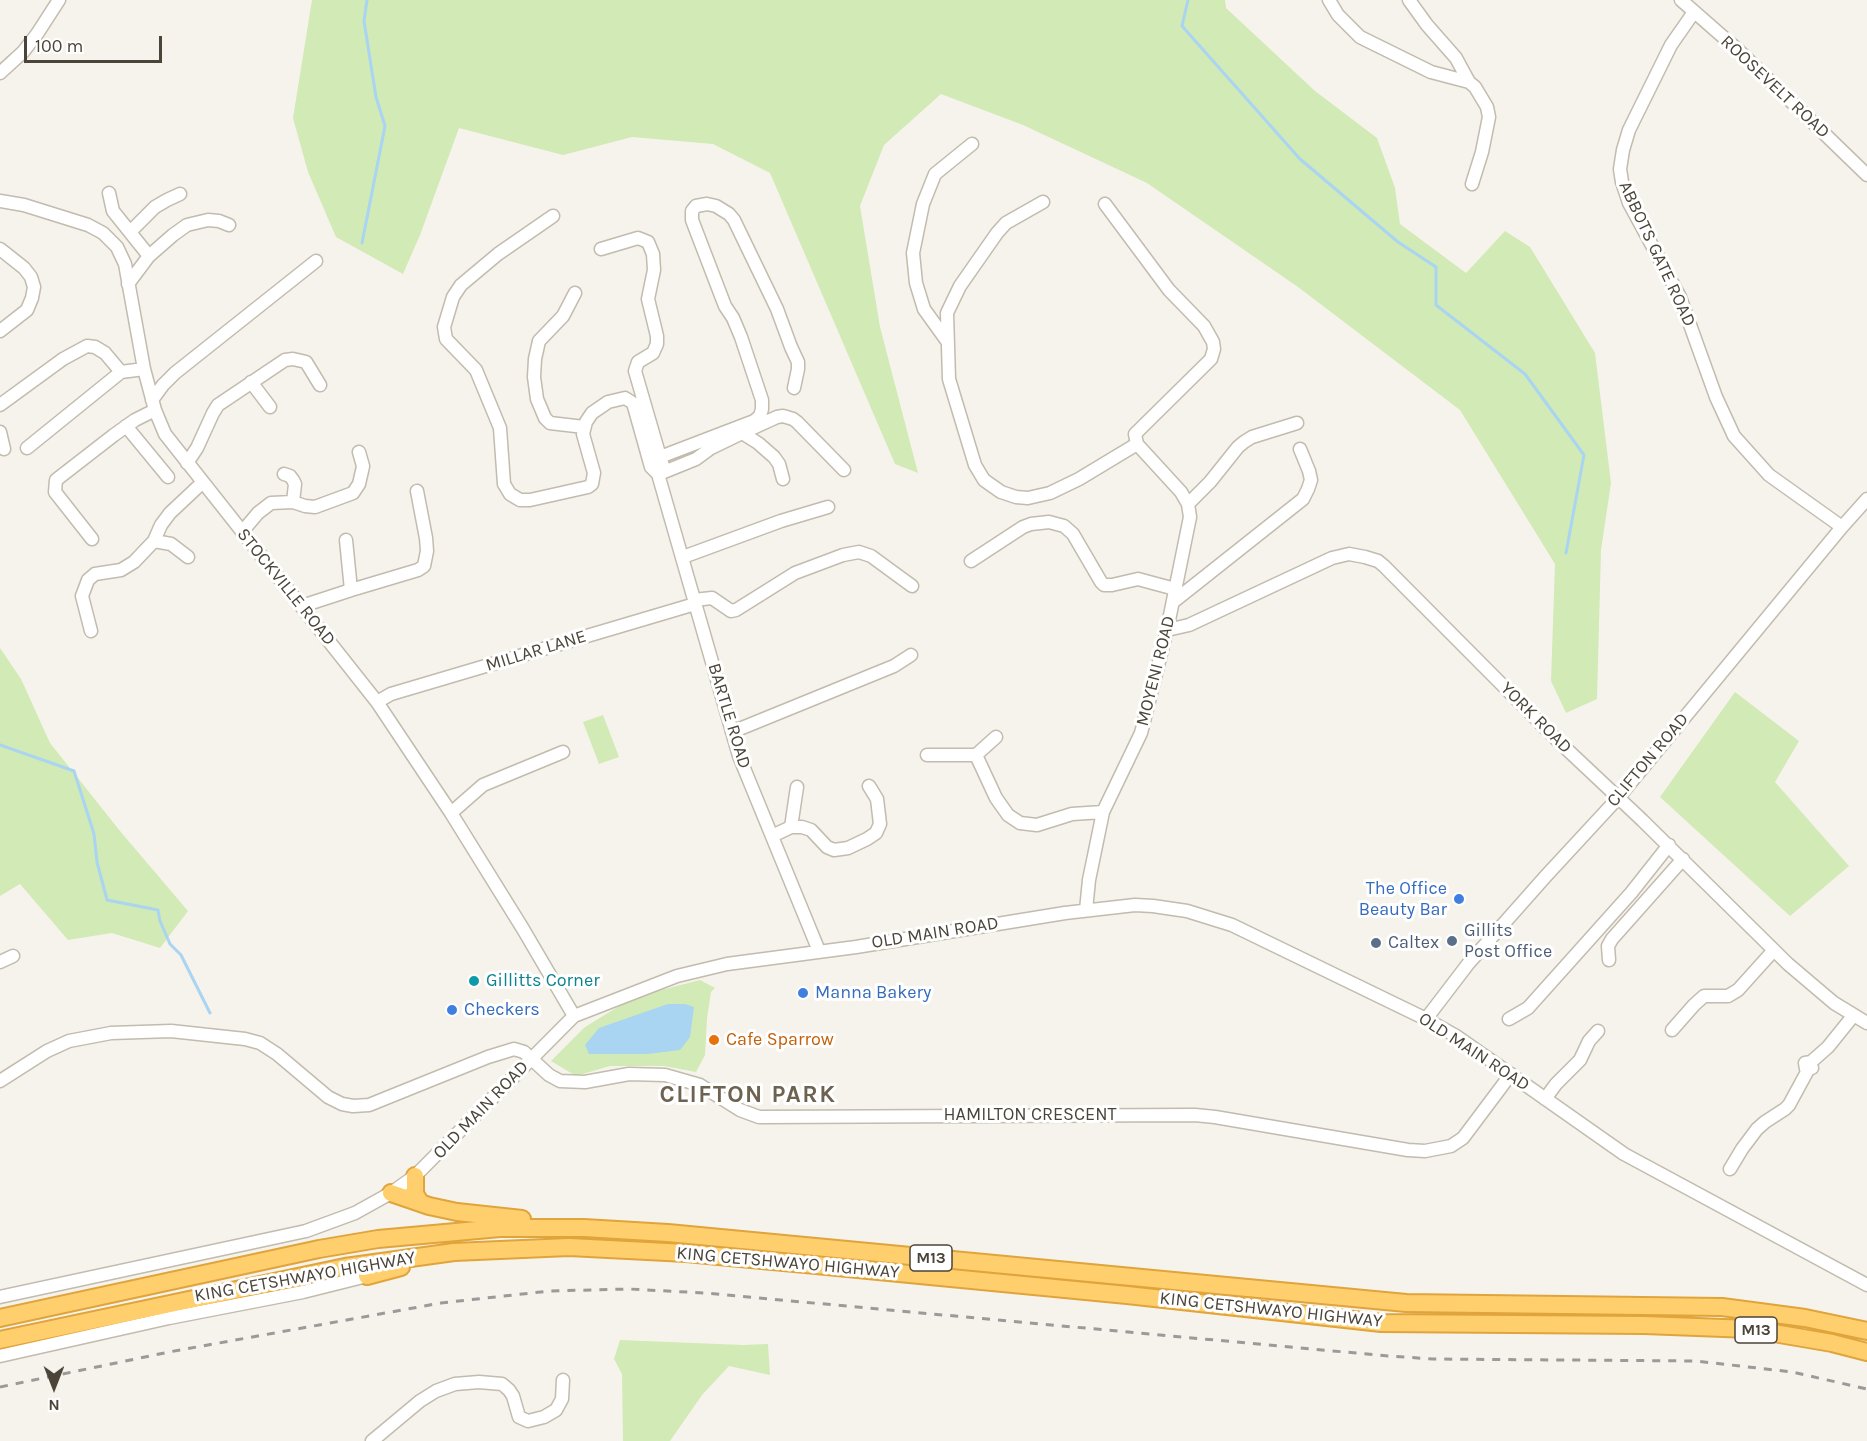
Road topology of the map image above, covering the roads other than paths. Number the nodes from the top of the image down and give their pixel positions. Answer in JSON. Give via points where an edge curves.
{"nodes":[{"id":1,"x":58,"y":0,"type":"edge"},
{"id":2,"x":1329,"y":0,"type":"edge"},
{"id":3,"x":1409,"y":0,"type":"edge"},
{"id":4,"x":1681,"y":0,"type":"edge"},
{"id":5,"x":1694,"y":12,"type":"junction"},
{"id":6,"x":0,"y":73,"type":"edge"},
{"id":7,"x":1469,"y":82,"type":"junction"},
{"id":8,"x":972,"y":144,"type":"dead end"},
{"id":9,"x":1867,"y":175,"type":"edge"},
{"id":10,"x":1472,"y":184,"type":"dead end"},
{"id":11,"x":109,"y":193,"type":"dead end"},
{"id":12,"x":180,"y":194,"type":"dead end"},
{"id":13,"x":0,"y":201,"type":"edge"},
{"id":14,"x":1043,"y":202,"type":"dead end"},
{"id":15,"x":1105,"y":204,"type":"dead end"},
{"id":16,"x":553,"y":216,"type":"dead end"},
{"id":17,"x":229,"y":225,"type":"dead end"},
{"id":18,"x":131,"y":231,"type":"junction"},
{"id":19,"x":601,"y":249,"type":"dead end"},
{"id":20,"x":2,"y":255,"type":"edge"},
{"id":21,"x":149,"y":256,"type":"junction"},
{"id":22,"x":316,"y":261,"type":"dead end"},
{"id":23,"x":128,"y":284,"type":"junction"},
{"id":24,"x":575,"y":293,"type":"dead end"},
{"id":25,"x":0,"y":331,"type":"edge"},
{"id":26,"x":947,"y":341,"type":"junction"},
{"id":27,"x":144,"y":369,"type":"junction"},
{"id":28,"x":121,"y":372,"type":"junction"},
{"id":29,"x":251,"y":382,"type":"junction"},
{"id":30,"x":320,"y":385,"type":"dead end"},
{"id":31,"x":794,"y":388,"type":"dead end"},
{"id":32,"x":0,"y":405,"type":"edge"},
{"id":33,"x":154,"y":405,"type":"junction"},
{"id":34,"x":270,"y":407,"type":"dead end"},
{"id":35,"x":1297,"y":423,"type":"dead end"},
{"id":36,"x":126,"y":426,"type":"junction"},
{"id":37,"x":584,"y":427,"type":"junction"},
{"id":38,"x":0,"y":432,"type":"edge"},
{"id":39,"x":742,"y":433,"type":"junction"},
{"id":40,"x":1137,"y":444,"type":"junction"},
{"id":41,"x":27,"y":448,"type":"dead end"},
{"id":42,"x":4,"y":449,"type":"dead end"},
{"id":43,"x":1300,"y":449,"type":"dead end"},
{"id":44,"x":359,"y":452,"type":"dead end"},
{"id":45,"x":660,"y":457,"type":"junction"},
{"id":46,"x":187,"y":463,"type":"junction"},
{"id":47,"x":844,"y":470,"type":"dead end"},
{"id":48,"x":662,"y":473,"type":"junction"},
{"id":49,"x":284,"y":474,"type":"dead end"},
{"id":50,"x":168,"y":477,"type":"dead end"},
{"id":51,"x":783,"y":479,"type":"dead end"},
{"id":52,"x":203,"y":482,"type":"junction"},
{"id":53,"x":417,"y":491,"type":"dead end"},
{"id":54,"x":1867,"y":499,"type":"edge"},
{"id":55,"x":293,"y":502,"type":"junction"},
{"id":56,"x":1188,"y":504,"type":"junction"},
{"id":57,"x":828,"y":507,"type":"dead end"},
{"id":58,"x":1842,"y":527,"type":"junction"},
{"id":59,"x":242,"y":532,"type":"junction"},
{"id":60,"x":92,"y":539,"type":"dead end"},
{"id":61,"x":346,"y":540,"type":"dead end"},
{"id":62,"x":154,"y":541,"type":"junction"},
{"id":63,"x":188,"y":557,"type":"dead end"},
{"id":64,"x":683,"y":557,"type":"junction"},
{"id":65,"x":971,"y":561,"type":"dead end"},
{"id":66,"x":912,"y":586,"type":"dead end"},
{"id":67,"x":351,"y":590,"type":"junction"},
{"id":68,"x":1174,"y":596,"type":"junction"},
{"id":69,"x":695,"y":602,"type":"junction"},
{"id":70,"x":302,"y":606,"type":"junction"},
{"id":71,"x":1167,"y":630,"type":"junction"},
{"id":72,"x":91,"y":631,"type":"dead end"},
{"id":73,"x":911,"y":655,"type":"dead end"},
{"id":74,"x":378,"y":702,"type":"junction"},
{"id":75,"x":732,"y":732,"type":"junction"},
{"id":76,"x":996,"y":737,"type":"dead end"},
{"id":77,"x":563,"y":752,"type":"dead end"},
{"id":78,"x":927,"y":755,"type":"dead end"},
{"id":79,"x":976,"y":755,"type":"junction"},
{"id":80,"x":869,"y":786,"type":"dead end"},
{"id":81,"x":797,"y":787,"type":"dead end"},
{"id":82,"x":1618,"y":798,"type":"junction"},
{"id":83,"x":1103,"y":812,"type":"junction"},
{"id":84,"x":451,"y":813,"type":"junction"},
{"id":85,"x":791,"y":827,"type":"junction"},
{"id":86,"x":772,"y":836,"type":"junction"},
{"id":87,"x":1668,"y":845,"type":"junction"},
{"id":88,"x":1683,"y":859,"type":"junction"},
{"id":89,"x":1086,"y":910,"type":"junction"},
{"id":90,"x":1774,"y":950,"type":"junction"},
{"id":91,"x":819,"y":951,"type":"junction"},
{"id":92,"x":13,"y":956,"type":"dead end"},
{"id":93,"x":1609,"y":960,"type":"dead end"},
{"id":94,"x":0,"y":962,"type":"edge"},
{"id":95,"x":574,"y":1016,"type":"junction"},
{"id":96,"x":1853,"y":1016,"type":"junction"},
{"id":97,"x":1426,"y":1019,"type":"junction"},
{"id":98,"x":1509,"y":1019,"type":"dead end"},
{"id":99,"x":1867,"y":1023,"type":"edge"},
{"id":100,"x":1672,"y":1030,"type":"dead end"},
{"id":101,"x":1598,"y":1031,"type":"dead end"},
{"id":102,"x":531,"y":1058,"type":"junction"},
{"id":103,"x":1511,"y":1074,"type":"junction"},
{"id":104,"x":0,"y":1081,"type":"edge"},
{"id":105,"x":1545,"y":1099,"type":"junction"},
{"id":106,"x":1730,"y":1169,"type":"dead end"},
{"id":107,"x":415,"y":1176,"type":"junction"},
{"id":108,"x":391,"y":1193,"type":"junction"},
{"id":109,"x":420,"y":1202,"type":"junction"},
{"id":110,"x":584,"y":1228,"type":"junction"},
{"id":111,"x":454,"y":1252,"type":"junction"},
{"id":112,"x":367,"y":1276,"type":"joint"},
{"id":113,"x":1867,"y":1285,"type":"edge"},
{"id":114,"x":0,"y":1297,"type":"edge"},
{"id":115,"x":0,"y":1318,"type":"edge"},
{"id":116,"x":1867,"y":1331,"type":"edge"},
{"id":117,"x":0,"y":1340,"type":"edge"},
{"id":118,"x":1867,"y":1352,"type":"edge"},
{"id":119,"x":0,"y":1356,"type":"edge"},
{"id":120,"x":563,"y":1380,"type":"dead end"},
{"id":121,"x":372,"y":1441,"type":"edge"}],
"edges":[{"from":1,"to":6,"type":"street","via":[[23,52]]},
{"from":2,"to":7,"type":"street","via":[[1360,36],[1431,72]]},
{"from":3,"to":7,"type":"street","via":[[1456,58]]},
{"from":4,"to":5,"type":"street","name":"ROOSEVELT ROAD"},
{"from":5,"to":9,"type":"street","name":"ROOSEVELT ROAD"},
{"from":5,"to":58,"type":"street","name":"ABBOTS GATE ROAD","via":[[1671,45],[1629,130],[1620,169],[1622,182],[1629,203],[1680,297],[1716,398],[1734,436],[1769,475]]},
{"from":7,"to":10,"type":"street","via":[[1487,107],[1489,117]]},
{"from":8,"to":26,"type":"street","via":[[935,174],[920,215],[913,253],[924,309]]},
{"from":11,"to":18,"type":"street","via":[[113,211]]},
{"from":12,"to":18,"type":"street","via":[[161,203]]},
{"from":13,"to":23,"type":"street","name":"STOCKVILLE ROAD","via":[[50,212],[103,233],[122,255]]},
{"from":14,"to":26,"type":"street","via":[[1006,223],[994,237],[951,302]]},
{"from":15,"to":40,"type":"street","via":[[1213,342],[1211,359],[1136,432]]},
{"from":16,"to":37,"type":"street","via":[[505,248],[461,285],[444,332],[450,345],[474,367],[496,417],[501,431],[504,484],[512,496],[527,501],[592,484],[594,473]]},
{"from":17,"to":21,"type":"street","via":[[208,219],[187,225]]},
{"from":18,"to":21,"type":"street"},
{"from":19,"to":45,"type":"street","via":[[638,238],[648,242],[653,254],[648,304],[657,344],[653,353],[635,367],[635,374]]},
{"from":20,"to":25,"type":"street","via":[[29,274],[34,287],[27,310]]},
{"from":21,"to":23,"type":"street"},
{"from":22,"to":33,"type":"street","via":[[175,373],[163,385]]},
{"from":23,"to":27,"type":"street","name":"STOCKVILLE ROAD"},
{"from":24,"to":37,"type":"street","via":[[563,316],[539,341],[534,376],[545,418],[550,423]]},
{"from":26,"to":40,"type":"street","via":[[950,379],[975,465],[984,480],[1001,492],[1022,498],[1050,493]]},
{"from":27,"to":28,"type":"street"},
{"from":27,"to":33,"type":"street","name":"STOCKVILLE ROAD"},
{"from":28,"to":32,"type":"street","via":[[105,353],[87,346]]},
{"from":28,"to":41,"type":"street"},
{"from":29,"to":30,"type":"street","via":[[293,358],[306,362]]},
{"from":29,"to":34,"type":"street"},
{"from":29,"to":46,"type":"street","via":[[215,409]]},
{"from":31,"to":45,"type":"street","via":[[798,362],[734,219],[716,206],[696,206],[692,220],[741,337],[762,409],[754,421]]},
{"from":33,"to":36,"type":"street"},
{"from":33,"to":46,"type":"street","name":"STOCKVILLE ROAD","via":[[165,434]]},
{"from":35,"to":56,"type":"street","via":[[1244,442]]},
{"from":36,"to":50,"type":"street"},
{"from":36,"to":60,"type":"street","via":[[56,480],[56,492]]},
{"from":37,"to":48,"type":"street","via":[[601,406],[628,399],[634,406],[651,466]]},
{"from":38,"to":42,"type":"street"},
{"from":39,"to":47,"type":"street","via":[[777,417],[792,418]]},
{"from":39,"to":48,"type":"street"},
{"from":39,"to":51,"type":"street","via":[[774,457]]},
{"from":40,"to":56,"type":"street"},
{"from":43,"to":68,"type":"street","via":[[1311,480],[1303,499]]},
{"from":44,"to":55,"type":"street","via":[[363,466],[353,493],[315,507]]},
{"from":45,"to":48,"type":"street"},
{"from":46,"to":52,"type":"street","name":"STOCKVILLE ROAD"},
{"from":48,"to":64,"type":"street","name":"BARTLE ROAD"},
{"from":49,"to":55,"type":"street","via":[[293,480]]},
{"from":52,"to":59,"type":"street","name":"STOCKVILLE ROAD"},
{"from":52,"to":62,"type":"street","via":[[170,513]]},
{"from":53,"to":67,"type":"street","via":[[426,538],[424,566]]},
{"from":54,"to":58,"type":"street","name":"CLIFTON ROAD"},
{"from":55,"to":59,"type":"street","via":[[266,506]]},
{"from":56,"to":68,"type":"street","name":"MOYENI ROAD","via":[[1190,517]]},
{"from":57,"to":64,"type":"street"},
{"from":58,"to":82,"type":"street","name":"CLIFTON ROAD"},
{"from":59,"to":70,"type":"street","name":"STOCKVILLE ROAD"},
{"from":61,"to":67,"type":"street"},
{"from":62,"to":63,"type":"street","via":[[171,544]]},
{"from":62,"to":72,"type":"street","via":[[126,568],[95,574],[88,580],[82,596]]},
{"from":64,"to":69,"type":"street","name":"BARTLE ROAD"},
{"from":65,"to":68,"type":"street","via":[[1023,527],[1049,522],[1064,526],[1073,534],[1104,585],[1138,579]]},
{"from":66,"to":69,"type":"street","via":[[871,556],[859,552],[795,573],[736,610],[731,611],[712,598]]},
{"from":67,"to":70,"type":"street"},
{"from":68,"to":71,"type":"street","name":"MOYENI ROAD"},
{"from":69,"to":74,"type":"street","name":"MILLAR LANE","via":[[392,694]]},
{"from":69,"to":75,"type":"street","name":"BARTLE ROAD"},
{"from":70,"to":74,"type":"street","name":"STOCKVILLE ROAD"},
{"from":71,"to":82,"type":"street","name":"YORK ROAD","via":[[1189,625],[1332,558],[1349,554],[1373,559]]},
{"from":71,"to":83,"type":"street","name":"MOYENI ROAD","via":[[1141,733]]},
{"from":73,"to":75,"type":"street","via":[[894,666]]},
{"from":74,"to":84,"type":"street","name":"STOCKVILLE ROAD"},
{"from":75,"to":86,"type":"street","name":"BARTLE ROAD"},
{"from":76,"to":79,"type":"street"},
{"from":77,"to":84,"type":"street","via":[[483,785]]},
{"from":78,"to":79,"type":"street"},
{"from":79,"to":83,"type":"street","via":[[996,798],[1008,815],[1020,823],[1037,825],[1072,814]]},
{"from":80,"to":85,"type":"street","via":[[877,799],[880,824],[878,831],[867,839],[832,850],[811,830]]},
{"from":81,"to":85,"type":"street"},
{"from":82,"to":87,"type":"street","name":"YORK ROAD"},
{"from":82,"to":97,"type":"street","name":"CLIFTON ROAD","via":[[1476,955]]},
{"from":83,"to":89,"type":"street","name":"MOYENI ROAD"},
{"from":84,"to":95,"type":"street","name":"STOCKVILLE ROAD"},
{"from":85,"to":86,"type":"street"},
{"from":86,"to":91,"type":"street","name":"BARTLE ROAD"},
{"from":87,"to":88,"type":"street","name":"YORK ROAD"},
{"from":87,"to":98,"type":"street","via":[[1631,893],[1528,1008]]},
{"from":88,"to":90,"type":"street","name":"YORK ROAD"},
{"from":88,"to":93,"type":"street","via":[[1612,939]]},
{"from":89,"to":91,"type":"street","name":"OLD MAIN ROAD"},
{"from":89,"to":97,"type":"street","name":"OLD MAIN ROAD","via":[[1152,906],[1208,916]]},
{"from":90,"to":96,"type":"street","name":"YORK ROAD"},
{"from":90,"to":100,"type":"street","via":[[1738,990],[1728,996],[1704,996]]},
{"from":91,"to":95,"type":"street","name":"OLD MAIN ROAD","via":[[698,970]]},
{"from":92,"to":94,"type":"street"},
{"from":95,"to":102,"type":"street","name":"OLD MAIN ROAD"},
{"from":96,"to":99,"type":"street","name":"YORK ROAD"},
{"from":96,"to":106,"type":"street","via":[[1810,1066],[1789,1105],[1757,1129]]},
{"from":97,"to":103,"type":"street","name":"OLD MAIN ROAD"},
{"from":101,"to":105,"type":"street","via":[[1580,1060]]},
{"from":102,"to":103,"type":"street","name":"HAMILTON CRESCENT","via":[[560,1081],[585,1082],[629,1074],[686,1080],[759,1117],[1195,1115],[1417,1151],[1446,1148],[1463,1138]]},
{"from":102,"to":104,"type":"street","via":[[522,1050],[510,1050],[369,1105],[353,1106],[328,1097],[277,1054],[256,1042],[182,1031],[127,1032],[69,1041]]},
{"from":102,"to":107,"type":"street","name":"OLD MAIN ROAD"},
{"from":103,"to":105,"type":"street","name":"OLD MAIN ROAD"},
{"from":105,"to":113,"type":"street","name":"OLD MAIN ROAD","via":[[1624,1154]]},
{"from":107,"to":108,"type":"street","name":"OLD MAIN ROAD"},
{"from":107,"to":109,"type":"highway","via":[[415,1194]]},
{"from":108,"to":109,"type":"highway"},
{"from":108,"to":114,"type":"street","name":"OLD MAIN ROAD","via":[[355,1213],[306,1231]]},
{"from":109,"to":110,"type":"highway","via":[[457,1212]]},
{"from":110,"to":115,"type":"highway","name":"KING CETSHWAYO HIGHWAY","number":"M13","via":[[500,1228],[378,1239]]},
{"from":110,"to":116,"type":"highway","name":"KING CETSHWAYO HIGHWAY","number":"M13","via":[[1406,1303],[1722,1307]]},
{"from":111,"to":112,"type":"highway"},
{"from":111,"to":117,"type":"highway","name":"KING CETSHWAYO HIGHWAY","number":"M13","via":[[345,1266]]},
{"from":111,"to":118,"type":"highway","name":"KING CETSHWAYO HIGHWAY","number":"M13","via":[[569,1247],[686,1253],[1381,1323],[1750,1329]]},
{"from":112,"to":119,"type":"street"},
{"from":120,"to":121,"type":"street","via":[[562,1399],[556,1410],[528,1421],[519,1417],[509,1390],[502,1384],[455,1384],[420,1401]]}]}
